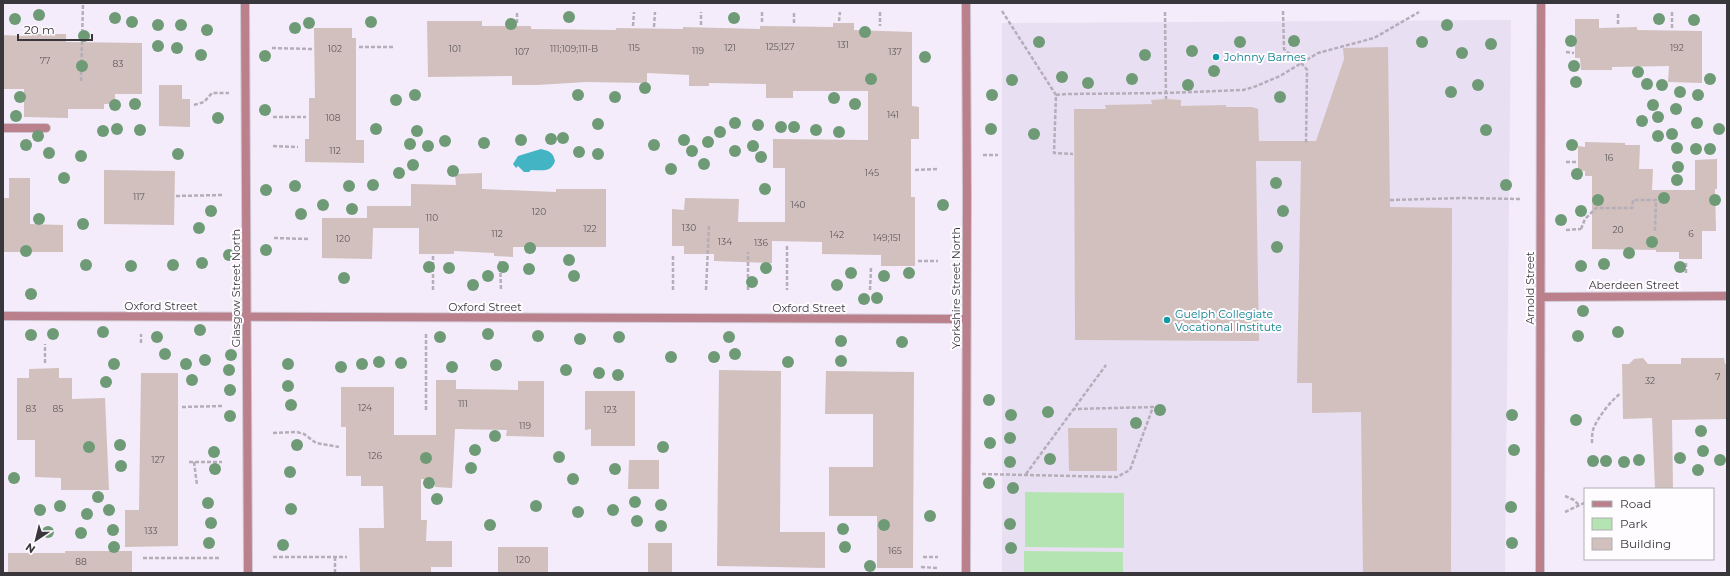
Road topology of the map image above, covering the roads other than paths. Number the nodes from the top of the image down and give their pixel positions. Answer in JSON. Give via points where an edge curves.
{"nodes":[{"id":1,"x":245,"y":3,"type":"edge"},
{"id":2,"x":966,"y":3,"type":"edge"},
{"id":3,"x":1541,"y":3,"type":"edge"},
{"id":4,"x":3,"y":128,"type":"edge"},
{"id":5,"x":46,"y":128,"type":"dead end"},
{"id":6,"x":1727,"y":296,"type":"edge"},
{"id":7,"x":1541,"y":297,"type":"junction"},
{"id":8,"x":3,"y":316,"type":"edge"},
{"id":9,"x":247,"y":317,"type":"junction"},
{"id":10,"x":966,"y":319,"type":"junction"},
{"id":11,"x":248,"y":573,"type":"edge"},
{"id":12,"x":966,"y":573,"type":"edge"},
{"id":13,"x":1540,"y":573,"type":"edge"}],
"edges":[{"from":1,"to":9,"type":"street","name":"Glasgow Street North"},
{"from":2,"to":10,"type":"street","name":"Yorkshire Street North"},
{"from":3,"to":7,"type":"street","name":"Arnold Street"},
{"from":4,"to":5,"type":"street"},
{"from":6,"to":7,"type":"street","name":"Aberdeen Street"},
{"from":7,"to":13,"type":"street","name":"Arnold Street"},
{"from":8,"to":9,"type":"street","name":"Oxford Street"},
{"from":9,"to":10,"type":"street","name":"Oxford Street"},
{"from":9,"to":11,"type":"street","name":"Glasgow Street North"},
{"from":10,"to":12,"type":"street","name":"Yorkshire Street North"}]}
